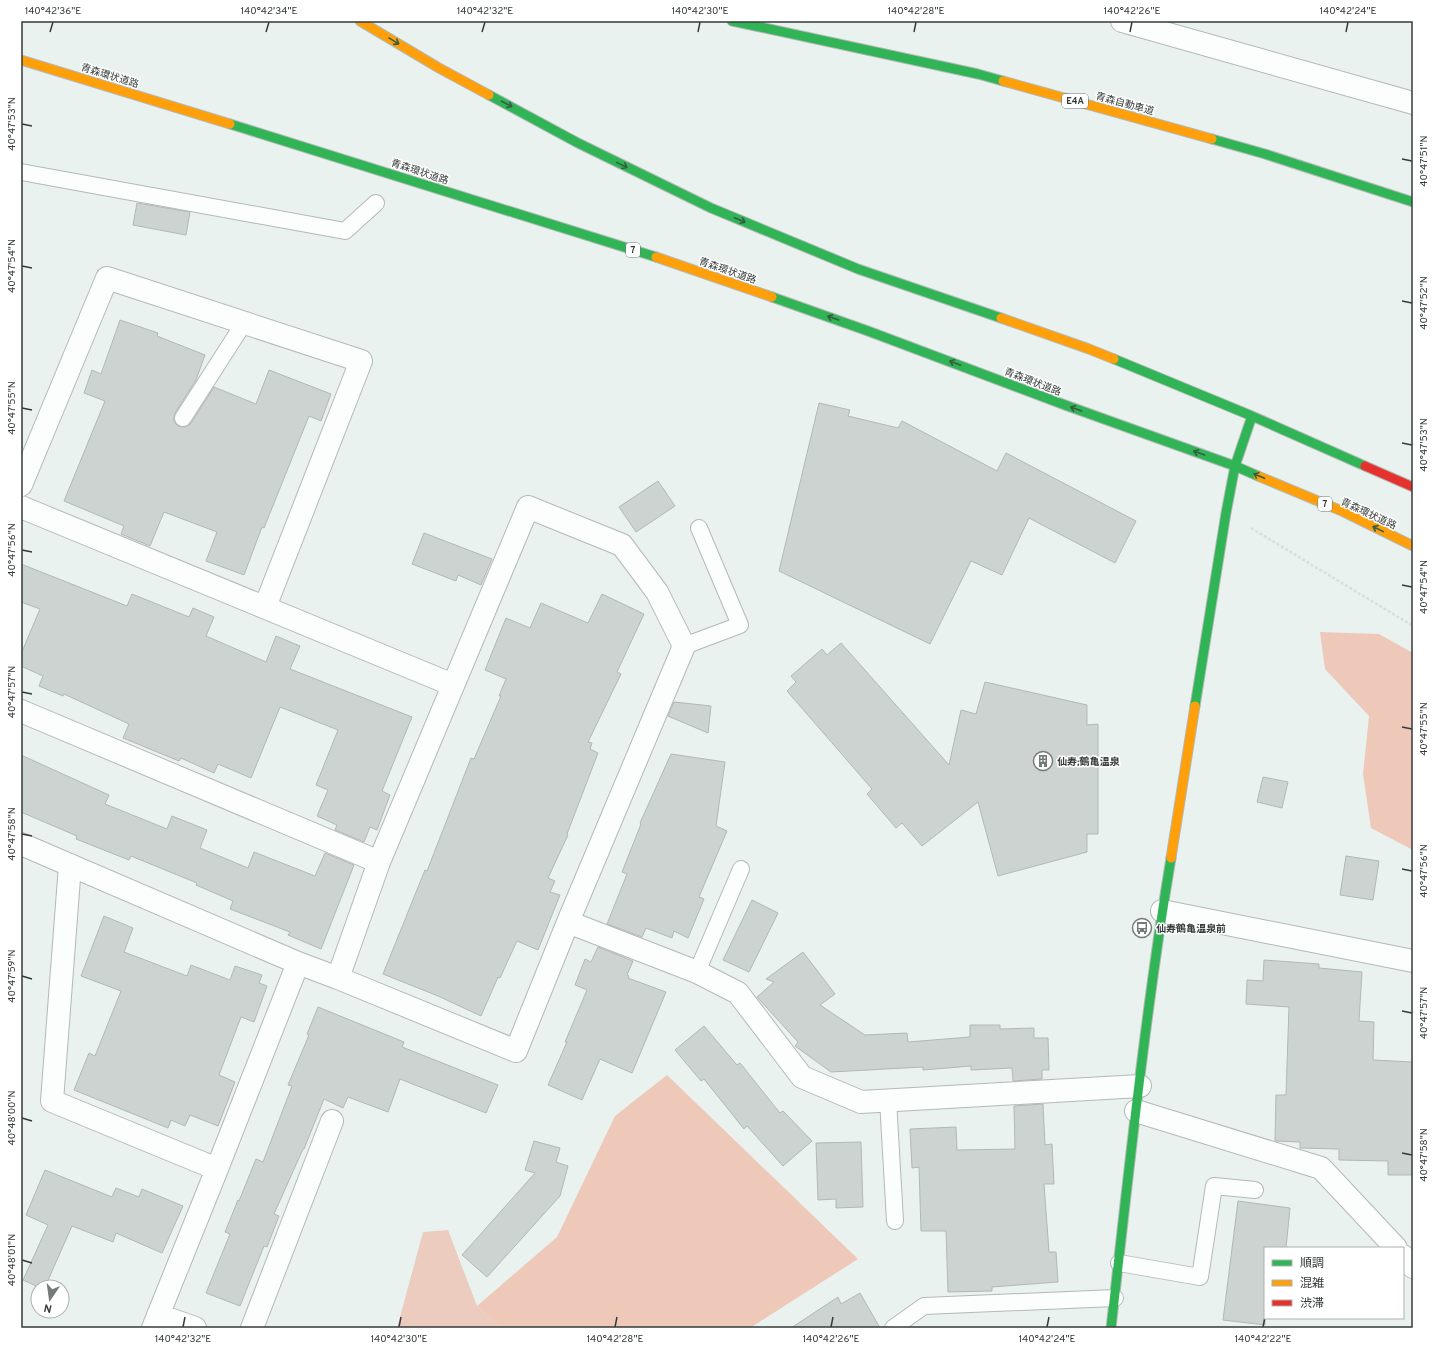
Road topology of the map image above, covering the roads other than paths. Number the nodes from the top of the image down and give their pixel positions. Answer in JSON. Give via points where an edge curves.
{"nodes":[{"id":1,"x":360,"y":21,"type":"edge"},
{"id":2,"x":732,"y":21,"type":"edge"},
{"id":3,"x":1122,"y":21,"type":"edge"},
{"id":4,"x":21,"y":60,"type":"edge"},
{"id":5,"x":1413,"y":103,"type":"edge"},
{"id":6,"x":21,"y":172,"type":"edge"},
{"id":7,"x":1413,"y":202,"type":"edge"},
{"id":8,"x":376,"y":203,"type":"dead end"},
{"id":9,"x":244,"y":323,"type":"junction"},
{"id":10,"x":1252,"y":416,"type":"junction"},
{"id":11,"x":183,"y":418,"type":"dead end"},
{"id":12,"x":1235,"y":466,"type":"junction"},
{"id":13,"x":21,"y":485,"type":"edge"},
{"id":14,"x":1413,"y":487,"type":"edge"},
{"id":15,"x":21,"y":507,"type":"edge"},
{"id":16,"x":699,"y":528,"type":"dead end"},
{"id":17,"x":1413,"y":546,"type":"edge"},
{"id":18,"x":265,"y":607,"type":"junction"},
{"id":19,"x":684,"y":646,"type":"junction"},
{"id":20,"x":453,"y":685,"type":"junction"},
{"id":21,"x":21,"y":711,"type":"edge"},
{"id":22,"x":21,"y":844,"type":"edge"},
{"id":23,"x":380,"y":862,"type":"junction"},
{"id":24,"x":70,"y":865,"type":"junction"},
{"id":25,"x":741,"y":869,"type":"dead end"},
{"id":26,"x":1162,"y":912,"type":"junction"},
{"id":27,"x":568,"y":922,"type":"junction"},
{"id":28,"x":1413,"y":961,"type":"edge"},
{"id":29,"x":298,"y":963,"type":"junction"},
{"id":30,"x":697,"y":972,"type":"junction"},
{"id":31,"x":338,"y":978,"type":"junction"},
{"id":32,"x":1140,"y":1086,"type":"junction"},
{"id":33,"x":888,"y":1100,"type":"junction"},
{"id":34,"x":1136,"y":1111,"type":"junction"},
{"id":35,"x":332,"y":1122,"type":"dead end"},
{"id":36,"x":217,"y":1169,"type":"junction"},
{"id":37,"x":1255,"y":1190,"type":"dead end"},
{"id":38,"x":895,"y":1221,"type":"dead end"},
{"id":39,"x":1395,"y":1247,"type":"edge"},
{"id":40,"x":1404,"y":1257,"type":"edge"},
{"id":41,"x":1119,"y":1263,"type":"junction"},
{"id":42,"x":1413,"y":1267,"type":"edge"},
{"id":43,"x":1115,"y":1298,"type":"junction"},
{"id":44,"x":156,"y":1322,"type":"edge"},
{"id":45,"x":195,"y":1328,"type":"edge"},
{"id":46,"x":252,"y":1328,"type":"edge"},
{"id":47,"x":893,"y":1328,"type":"edge"},
{"id":48,"x":1111,"y":1328,"type":"edge"}],
"edges":[{"from":1,"to":10,"type":"main road","one_way":true,"via":[[439,68],[571,139],[711,208],[858,269],[1089,349]]},
{"from":2,"to":7,"type":"main road","name":"青森自動車道","number":"E4A","via":[[978,74],[1265,154]]},
{"from":3,"to":5,"type":"street"},
{"from":12,"to":4,"type":"main road","name":"青森環状道路","number":"7","one_way":true,"via":[[868,331],[660,258],[333,154]]},
{"from":6,"to":8,"type":"lane","via":[[345,230]]},
{"from":9,"to":11,"type":"lane"},
{"from":9,"to":13,"type":"street","via":[[107,278]]},
{"from":9,"to":18,"type":"street","via":[[361,361]]},
{"from":10,"to":12,"type":"main road"},
{"from":10,"to":14,"type":"main road"},
{"from":17,"to":12,"type":"main road","name":"青森環状道路","number":"7","one_way":true,"via":[[1342,511]]},
{"from":12,"to":26,"type":"main road"},
{"from":15,"to":18,"type":"street"},
{"from":16,"to":19,"type":"lane","via":[[740,625]]},
{"from":18,"to":20,"type":"street"},
{"from":19,"to":20,"type":"street","via":[[657,592],[622,546],[528,507]]},
{"from":19,"to":27,"type":"street"},
{"from":20,"to":23,"type":"street"},
{"from":21,"to":23,"type":"street"},
{"from":22,"to":24,"type":"street"},
{"from":23,"to":31,"type":"street"},
{"from":24,"to":29,"type":"street"},
{"from":24,"to":36,"type":"street","via":[[52,1101]]},
{"from":25,"to":30,"type":"lane"},
{"from":26,"to":28,"type":"street"},
{"from":26,"to":32,"type":"main road"},
{"from":27,"to":30,"type":"street"},
{"from":27,"to":31,"type":"street","via":[[516,1051]]},
{"from":29,"to":31,"type":"street"},
{"from":29,"to":36,"type":"street"},
{"from":30,"to":33,"type":"street","via":[[738,993],[802,1078],[861,1102]]},
{"from":32,"to":33,"type":"street"},
{"from":32,"to":34,"type":"main road"},
{"from":33,"to":38,"type":"lane"},
{"from":34,"to":39,"type":"street","via":[[1321,1168]]},
{"from":34,"to":41,"type":"main road"},
{"from":35,"to":46,"type":"street"},
{"from":36,"to":44,"type":"street"},
{"from":37,"to":41,"type":"lane","via":[[1214,1186],[1200,1277]]},
{"from":40,"to":42,"type":"street"},
{"from":41,"to":43,"type":"main road"},
{"from":43,"to":47,"type":"lane","via":[[924,1306]]},
{"from":43,"to":48,"type":"main road"},
{"from":44,"to":45,"type":"street"}]}
